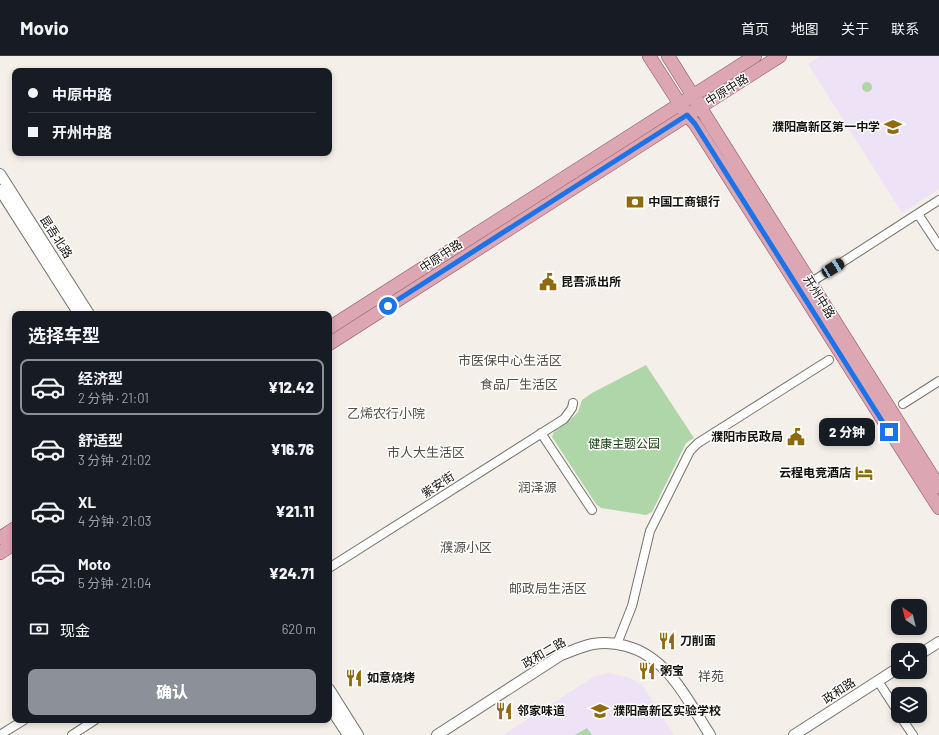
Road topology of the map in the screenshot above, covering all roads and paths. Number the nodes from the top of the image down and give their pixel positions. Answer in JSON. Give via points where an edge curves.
{"nodes":[{"id":1,"x":649,"y":56,"type":"edge"},
{"id":2,"x":668,"y":56,"type":"edge"},
{"id":3,"x":755,"y":56,"type":"edge"},
{"id":4,"x":780,"y":56,"type":"edge"},
{"id":5,"x":693,"y":95,"type":"junction"},
{"id":6,"x":679,"y":104,"type":"junction"},
{"id":7,"x":700,"y":107,"type":"junction"},
{"id":8,"x":687,"y":115,"type":"junction"},
{"id":9,"x":0,"y":174,"type":"edge"},
{"id":10,"x":0,"y":190,"type":"edge"},
{"id":11,"x":939,"y":200,"type":"edge"},
{"id":12,"x":918,"y":214,"type":"junction"},
{"id":13,"x":939,"y":246,"type":"edge"},
{"id":14,"x":810,"y":283,"type":"junction"},
{"id":15,"x":77,"y":311,"type":"edge"},
{"id":16,"x":88,"y":311,"type":"edge"},
{"id":17,"x":332,"y":326,"type":"edge"},
{"id":18,"x":332,"y":342,"type":"edge"},
{"id":19,"x":829,"y":360,"type":"dead end"},
{"id":20,"x":939,"y":381,"type":"edge"},
{"id":21,"x":573,"y":403,"type":"dead end"},
{"id":22,"x":903,"y":404,"type":"dead end"},
{"id":23,"x":542,"y":433,"type":"junction"},
{"id":24,"x":939,"y":487,"type":"edge"},
{"id":25,"x":939,"y":508,"type":"edge"},
{"id":26,"x":592,"y":510,"type":"dead end"},
{"id":27,"x":12,"y":530,"type":"edge"},
{"id":28,"x":0,"y":538,"type":"edge"},
{"id":29,"x":12,"y":545,"type":"edge"},
{"id":30,"x":0,"y":553,"type":"edge"},
{"id":31,"x":332,"y":566,"type":"edge"},
{"id":32,"x":939,"y":642,"type":"edge"},
{"id":33,"x":617,"y":644,"type":"junction"},
{"id":34,"x":927,"y":650,"type":"edge"},
{"id":35,"x":891,"y":673,"type":"edge"},
{"id":36,"x":878,"y":681,"type":"junction"},
{"id":37,"x":332,"y":694,"type":"edge"},
{"id":38,"x":891,"y":701,"type":"edge"},
{"id":39,"x":332,"y":711,"type":"edge"},
{"id":40,"x":19,"y":723,"type":"edge"},
{"id":41,"x":90,"y":723,"type":"edge"},
{"id":42,"x":904,"y":723,"type":"edge"},
{"id":43,"x":0,"y":735,"type":"edge"},
{"id":44,"x":72,"y":735,"type":"edge"},
{"id":45,"x":348,"y":735,"type":"edge"},
{"id":46,"x":358,"y":735,"type":"edge"},
{"id":47,"x":437,"y":735,"type":"edge"},
{"id":48,"x":710,"y":735,"type":"edge"},
{"id":49,"x":794,"y":735,"type":"edge"},
{"id":50,"x":912,"y":735,"type":"edge"}],
"edges":[{"from":1,"to":6,"type":"main road","name":"开州中路"},
{"from":2,"to":5,"type":"main road","name":"开州中路"},
{"from":3,"to":5,"type":"main road","name":"中原中路"},
{"from":4,"to":7,"type":"main road","name":"中原中路"},
{"from":5,"to":6,"type":"main road","name":"中原中路"},
{"from":5,"to":7,"type":"main road","name":"开州中路"},
{"from":6,"to":8,"type":"main road","name":"开州中路"},
{"from":6,"to":17,"type":"main road","name":"中原中路"},
{"from":7,"to":8,"type":"main road","name":"中原中路"},
{"from":7,"to":14,"type":"main road","name":"开州中路"},
{"from":8,"to":18,"type":"main road","name":"中原中路"},
{"from":8,"to":25,"type":"main road","name":"开州中路"},
{"from":9,"to":16,"type":"street","name":"昆吾北路"},
{"from":10,"to":15,"type":"street","name":"昆吾北路"},
{"from":11,"to":12,"type":"street"},
{"from":12,"to":13,"type":"street"},
{"from":12,"to":14,"type":"street"},
{"from":14,"to":24,"type":"main road","name":"开州中路"},
{"from":19,"to":33,"type":"street","via":[[698,442],[690,450],[650,531],[632,606]]},
{"from":20,"to":22,"type":"street"},
{"from":21,"to":23,"type":"street","name":"紫安街","via":[[564,419]]},
{"from":23,"to":26,"type":"street"},
{"from":23,"to":31,"type":"street","name":"紫安街"},
{"from":27,"to":28,"type":"main road"},
{"from":29,"to":30,"type":"main road"},
{"from":32,"to":34,"type":"street"},
{"from":33,"to":47,"type":"street","name":"政和二路","via":[[595,644],[561,655]]},
{"from":33,"to":48,"type":"street","name":"政和二路","via":[[633,648],[657,662],[675,682]]},
{"from":35,"to":36,"type":"street","name":"政和路"},
{"from":36,"to":38,"type":"street"},
{"from":36,"to":49,"type":"street","name":"政和路"},
{"from":37,"to":46,"type":"street"},
{"from":39,"to":45,"type":"street"},
{"from":40,"to":43,"type":"street"},
{"from":41,"to":44,"type":"street"},
{"from":42,"to":50,"type":"street"}]}
